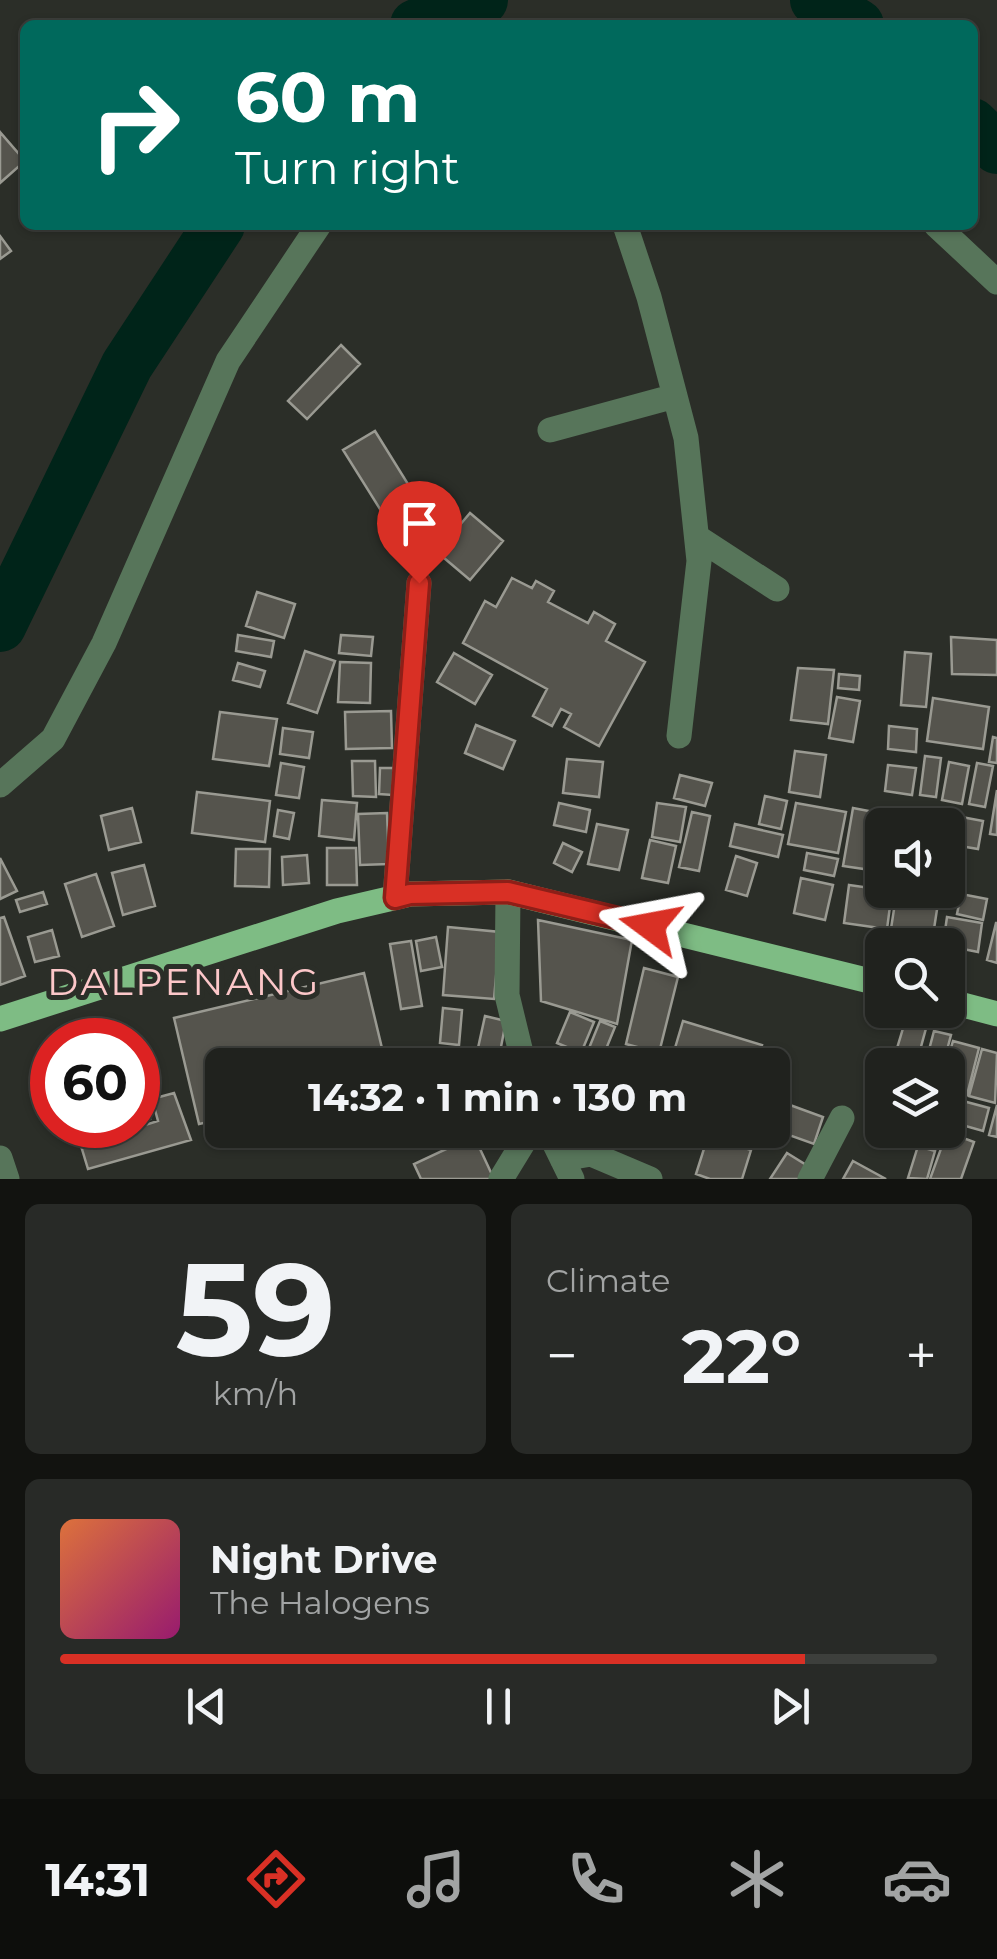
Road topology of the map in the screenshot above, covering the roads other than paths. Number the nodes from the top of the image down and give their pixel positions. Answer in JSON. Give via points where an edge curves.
{"nodes":[{"id":1,"x":315,"y":230,"type":"edge"},
{"id":2,"x":627,"y":230,"type":"edge"},
{"id":3,"x":941,"y":230,"type":"edge"},
{"id":4,"x":997,"y":282,"type":"edge"},
{"id":5,"x":674,"y":396,"type":"junction"},
{"id":6,"x":550,"y":430,"type":"dead end"},
{"id":7,"x":696,"y":537,"type":"junction"},
{"id":8,"x":419,"y":583,"type":"dead end"},
{"id":9,"x":777,"y":589,"type":"dead end"},
{"id":10,"x":679,"y":736,"type":"dead end"},
{"id":11,"x":0,"y":785,"type":"edge"},
{"id":12,"x":508,"y":892,"type":"junction"},
{"id":13,"x":395,"y":898,"type":"junction"},
{"id":14,"x":865,"y":980,"type":"edge"},
{"id":15,"x":965,"y":1006,"type":"edge"},
{"id":16,"x":997,"y":1014,"type":"edge"},
{"id":17,"x":0,"y":1019,"type":"edge"},
{"id":18,"x":520,"y":1048,"type":"edge"},
{"id":19,"x":842,"y":1118,"type":"dead end"},
{"id":20,"x":519,"y":1148,"type":"edge"},
{"id":21,"x":0,"y":1158,"type":"edge"},
{"id":22,"x":567,"y":1169,"type":"edge"},
{"id":23,"x":7,"y":1179,"type":"edge"},
{"id":24,"x":501,"y":1179,"type":"edge"},
{"id":25,"x":650,"y":1179,"type":"edge"},
{"id":26,"x":810,"y":1179,"type":"edge"}],
"edges":[{"from":1,"to":11,"type":"street","via":[[228,360],[104,643],[52,739]]},
{"from":2,"to":5,"type":"street"},
{"from":3,"to":4,"type":"street"},
{"from":5,"to":6,"type":"street"},
{"from":5,"to":7,"type":"street","via":[[686,438]]},
{"from":7,"to":9,"type":"street"},
{"from":7,"to":10,"type":"street","via":[[699,561]]},
{"from":8,"to":13,"type":"street"},
{"from":12,"to":13,"type":"main road"},
{"from":12,"to":14,"type":"main road"},
{"from":12,"to":18,"type":"street","via":[[507,995]]},
{"from":13,"to":17,"type":"main road","via":[[337,910]]},
{"from":15,"to":16,"type":"main road"},
{"from":19,"to":26,"type":"street"},
{"from":20,"to":24,"type":"street"},
{"from":21,"to":23,"type":"street"},
{"from":22,"to":25,"type":"street","via":[[591,1154]]}]}
